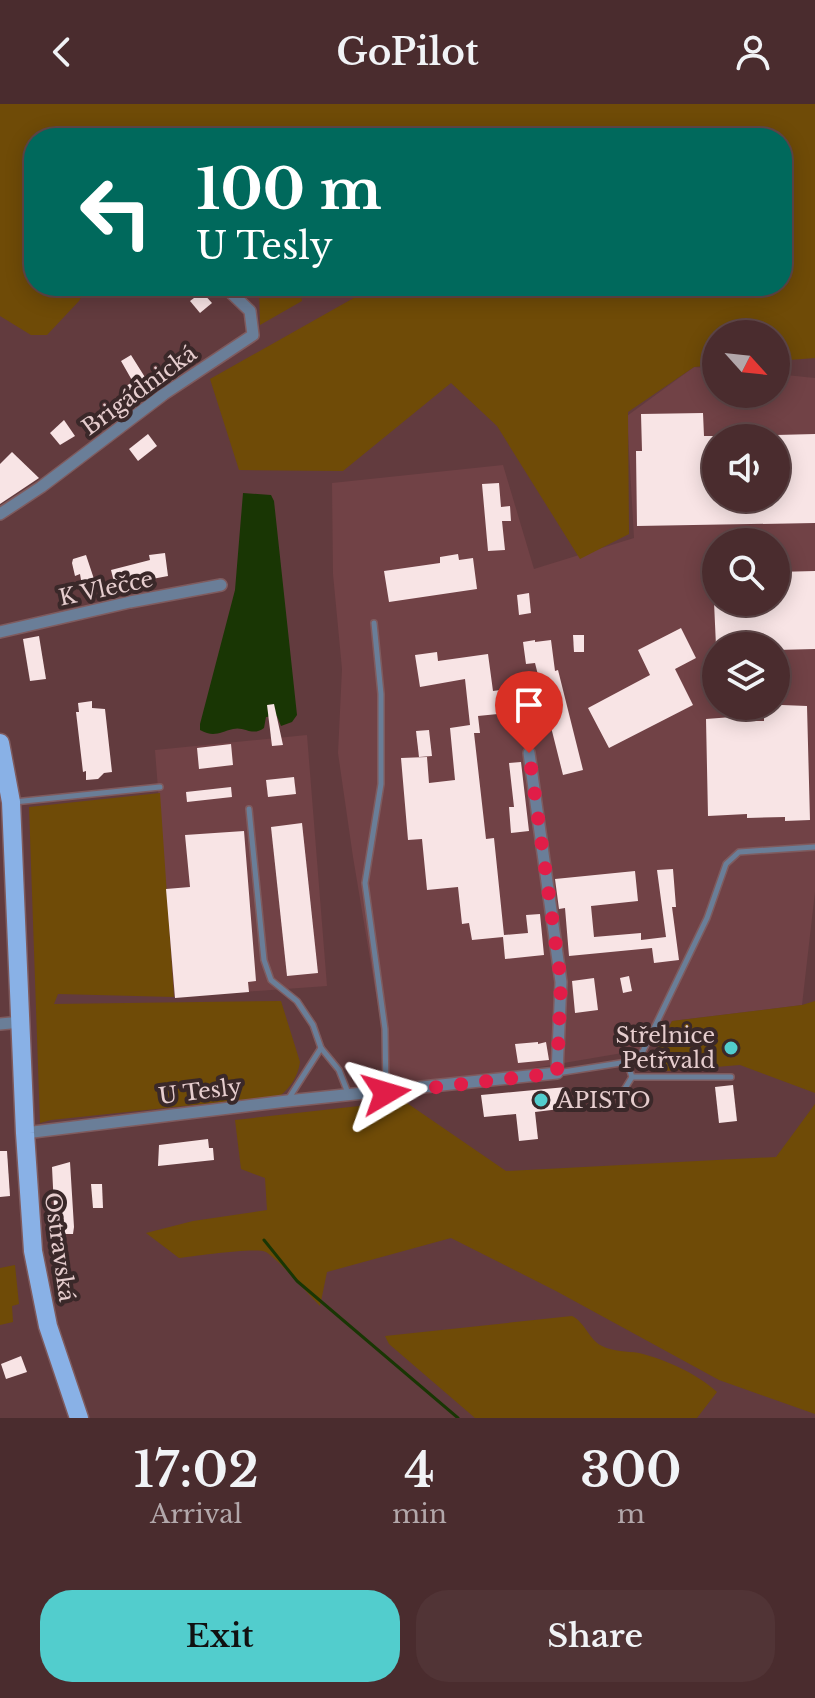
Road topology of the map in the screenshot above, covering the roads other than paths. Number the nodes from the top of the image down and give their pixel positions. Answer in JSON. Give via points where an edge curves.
{"nodes":[{"id":1,"x":234,"y":296,"type":"edge"},
{"id":2,"x":0,"y":514,"type":"edge"},
{"id":3,"x":221,"y":585,"type":"dead end"},
{"id":4,"x":374,"y":623,"type":"dead end"},
{"id":5,"x":0,"y":632,"type":"edge"},
{"id":6,"x":0,"y":743,"type":"edge"},
{"id":7,"x":529,"y":753,"type":"dead end"},
{"id":8,"x":160,"y":787,"type":"dead end"},
{"id":9,"x":11,"y":802,"type":"junction"},
{"id":10,"x":249,"y":809,"type":"dead end"},
{"id":11,"x":815,"y":847,"type":"edge"},
{"id":12,"x":21,"y":1022,"type":"junction"},
{"id":13,"x":0,"y":1024,"type":"edge"},
{"id":14,"x":321,"y":1048,"type":"junction"},
{"id":15,"x":627,"y":1062,"type":"junction"},
{"id":16,"x":557,"y":1073,"type":"junction"},
{"id":17,"x":632,"y":1077,"type":"junction"},
{"id":18,"x":731,"y":1077,"type":"dead end"},
{"id":19,"x":384,"y":1093,"type":"junction"},
{"id":20,"x":349,"y":1094,"type":"junction"},
{"id":21,"x":619,"y":1098,"type":"dead end"},
{"id":22,"x":287,"y":1101,"type":"junction"},
{"id":23,"x":25,"y":1133,"type":"junction"},
{"id":24,"x":79,"y":1418,"type":"edge"}],
"edges":[{"from":1,"to":2,"type":"street","name":"Brigádnická","via":[[250,311],[253,335]]},
{"from":3,"to":5,"type":"street","name":"K Vlečce"},
{"from":4,"to":19,"type":"lane","via":[[381,784],[365,883],[385,1029]]},
{"from":6,"to":9,"type":"main road","name":"Ostravská"},
{"from":7,"to":16,"type":"street","via":[[561,982]]},
{"from":8,"to":9,"type":"lane"},
{"from":9,"to":12,"type":"main road","name":"Ostravská"},
{"from":10,"to":14,"type":"lane","via":[[264,960],[271,980],[297,1001],[313,1025]]},
{"from":11,"to":15,"type":"lane","via":[[739,852],[731,857],[643,1051]]},
{"from":12,"to":13,"type":"street"},
{"from":12,"to":23,"type":"main road","name":"Ostravská"},
{"from":14,"to":20,"type":"lane"},
{"from":14,"to":22,"type":"lane"},
{"from":15,"to":16,"type":"lane"},
{"from":15,"to":17,"type":"lane"},
{"from":16,"to":19,"type":"street","name":"U Tesly"},
{"from":17,"to":18,"type":"lane"},
{"from":17,"to":21,"type":"lane"},
{"from":19,"to":20,"type":"street","name":"U Tesly"},
{"from":20,"to":22,"type":"street","name":"U Tesly"},
{"from":22,"to":23,"type":"street","name":"U Tesly"},
{"from":23,"to":24,"type":"main road","name":"Ostravská","via":[[39,1287]]}]}
